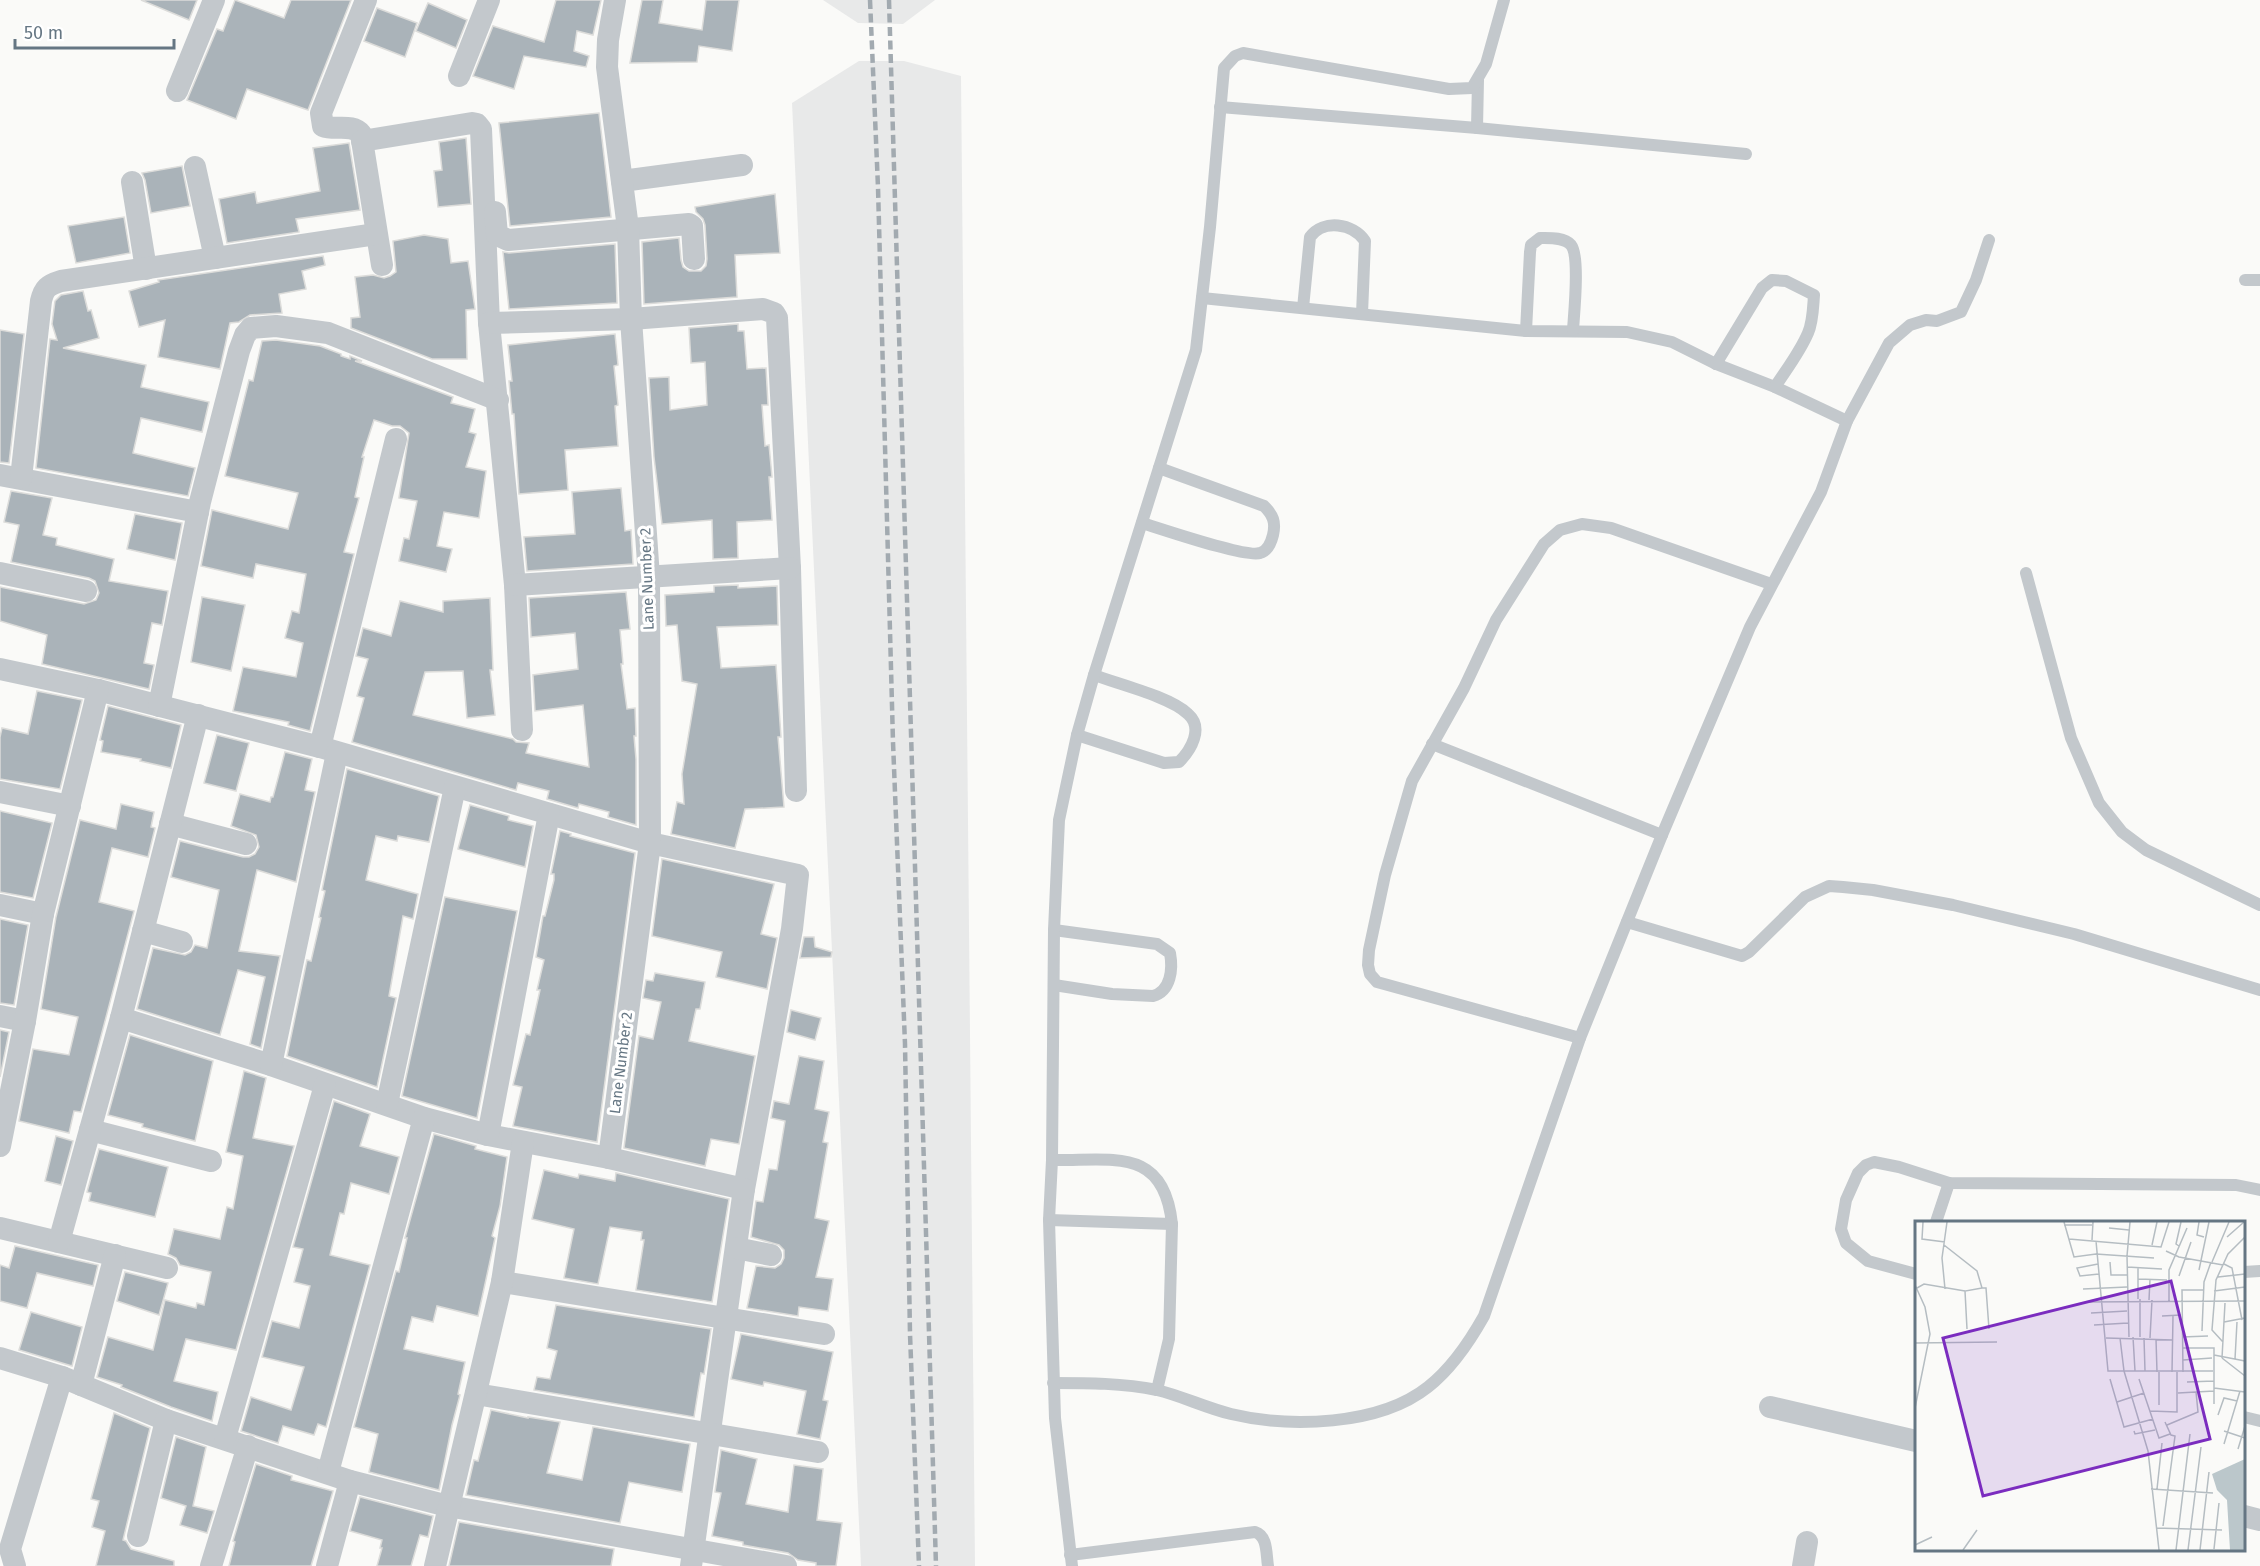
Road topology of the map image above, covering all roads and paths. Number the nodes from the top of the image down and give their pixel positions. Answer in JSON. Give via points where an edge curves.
{"nodes":[{"id":1,"x":214,"y":0,"type":"edge"},
{"id":2,"x":366,"y":0,"type":"edge"},
{"id":3,"x":489,"y":0,"type":"edge"},
{"id":4,"x":615,"y":0,"type":"edge"},
{"id":5,"x":1504,"y":0,"type":"edge"},
{"id":6,"x":459,"y":76,"type":"dead end"},
{"id":7,"x":1478,"y":80,"type":"junction"},
{"id":8,"x":177,"y":91,"type":"dead end"},
{"id":9,"x":1220,"y":107,"type":"junction"},
{"id":10,"x":1477,"y":128,"type":"junction"},
{"id":11,"x":488,"y":139,"type":"dead end"},
{"id":12,"x":362,"y":141,"type":"junction"},
{"id":13,"x":1746,"y":154,"type":"dead end"},
{"id":14,"x":742,"y":165,"type":"dead end"},
{"id":15,"x":195,"y":167,"type":"dead end"},
{"id":16,"x":622,"y":181,"type":"junction"},
{"id":17,"x":132,"y":182,"type":"dead end"},
{"id":18,"x":628,"y":228,"type":"junction"},
{"id":19,"x":376,"y":234,"type":"junction"},
{"id":20,"x":1989,"y":240,"type":"dead end"},
{"id":21,"x":214,"y":258,"type":"junction"},
{"id":22,"x":694,"y":259,"type":"dead end"},
{"id":23,"x":382,"y":265,"type":"dead end"},
{"id":24,"x":146,"y":269,"type":"junction"},
{"id":25,"x":2245,"y":280,"type":"dead end"},
{"id":26,"x":2260,"y":280,"type":"edge"},
{"id":27,"x":1202,"y":298,"type":"junction"},
{"id":28,"x":1304,"y":308,"type":"junction"},
{"id":29,"x":1362,"y":314,"type":"junction"},
{"id":30,"x":631,"y":319,"type":"junction"},
{"id":31,"x":489,"y":323,"type":"junction"},
{"id":32,"x":1573,"y":330,"type":"junction"},
{"id":33,"x":1526,"y":331,"type":"junction"},
{"id":34,"x":1716,"y":364,"type":"junction"},
{"id":35,"x":1775,"y":387,"type":"junction"},
{"id":36,"x":498,"y":400,"type":"junction"},
{"id":37,"x":1847,"y":421,"type":"junction"},
{"id":38,"x":396,"y":439,"type":"dead end"},
{"id":39,"x":1159,"y":468,"type":"junction"},
{"id":40,"x":11,"y":477,"type":"edge"},
{"id":41,"x":198,"y":512,"type":"junction"},
{"id":42,"x":1142,"y":523,"type":"junction"},
{"id":43,"x":790,"y":568,"type":"junction"},
{"id":44,"x":0,"y":573,"type":"edge"},
{"id":45,"x":2026,"y":573,"type":"dead end"},
{"id":46,"x":649,"y":577,"type":"junction"},
{"id":47,"x":1771,"y":584,"type":"junction"},
{"id":48,"x":515,"y":585,"type":"junction"},
{"id":49,"x":86,"y":591,"type":"dead end"},
{"id":50,"x":0,"y":669,"type":"edge"},
{"id":51,"x":1094,"y":675,"type":"junction"},
{"id":52,"x":98,"y":690,"type":"junction"},
{"id":53,"x":159,"y":706,"type":"junction"},
{"id":54,"x":198,"y":715,"type":"junction"},
{"id":55,"x":522,"y":730,"type":"dead end"},
{"id":56,"x":1077,"y":735,"type":"junction"},
{"id":57,"x":1432,"y":744,"type":"junction"},
{"id":58,"x":328,"y":750,"type":"junction"},
{"id":59,"x":455,"y":787,"type":"junction"},
{"id":60,"x":796,"y":791,"type":"dead end"},
{"id":61,"x":0,"y":792,"type":"edge"},
{"id":62,"x":70,"y":807,"type":"junction"},
{"id":63,"x":549,"y":814,"type":"junction"},
{"id":64,"x":170,"y":824,"type":"junction"},
{"id":65,"x":1662,"y":835,"type":"junction"},
{"id":66,"x":650,"y":843,"type":"junction"},
{"id":67,"x":246,"y":844,"type":"dead end"},
{"id":68,"x":0,"y":905,"type":"edge"},
{"id":69,"x":2260,"y":905,"type":"edge"},
{"id":70,"x":43,"y":914,"type":"junction"},
{"id":71,"x":1627,"y":922,"type":"junction"},
{"id":72,"x":1054,"y":930,"type":"junction"},
{"id":73,"x":143,"y":931,"type":"junction"},
{"id":74,"x":182,"y":942,"type":"dead end"},
{"id":75,"x":1054,"y":985,"type":"junction"},
{"id":76,"x":2260,"y":990,"type":"edge"},
{"id":77,"x":0,"y":1016,"type":"edge"},
{"id":78,"x":121,"y":1018,"type":"junction"},
{"id":79,"x":25,"y":1021,"type":"junction"},
{"id":80,"x":1580,"y":1038,"type":"junction"},
{"id":81,"x":271,"y":1065,"type":"junction"},
{"id":82,"x":325,"y":1085,"type":"junction"},
{"id":83,"x":387,"y":1104,"type":"junction"},
{"id":84,"x":424,"y":1118,"type":"junction"},
{"id":85,"x":3,"y":1119,"type":"edge"},
{"id":86,"x":90,"y":1130,"type":"junction"},
{"id":87,"x":488,"y":1135,"type":"junction"},
{"id":88,"x":523,"y":1142,"type":"junction"},
{"id":89,"x":0,"y":1146,"type":"edge"},
{"id":90,"x":609,"y":1158,"type":"junction"},
{"id":91,"x":1052,"y":1160,"type":"junction"},
{"id":92,"x":211,"y":1161,"type":"dead end"},
{"id":93,"x":1949,"y":1183,"type":"junction"},
{"id":94,"x":744,"y":1189,"type":"junction"},
{"id":95,"x":2260,"y":1190,"type":"edge"},
{"id":96,"x":1048,"y":1220,"type":"junction"},
{"id":97,"x":1936,"y":1221,"type":"edge"},
{"id":98,"x":1172,"y":1224,"type":"junction"},
{"id":99,"x":0,"y":1228,"type":"edge"},
{"id":100,"x":59,"y":1242,"type":"junction"},
{"id":101,"x":736,"y":1248,"type":"junction"},
{"id":102,"x":771,"y":1255,"type":"dead end"},
{"id":103,"x":115,"y":1256,"type":"junction"},
{"id":104,"x":167,"y":1268,"type":"dead end"},
{"id":105,"x":2260,"y":1271,"type":"edge"},
{"id":106,"x":2245,"y":1272,"type":"edge"},
{"id":107,"x":1915,"y":1273,"type":"edge"},
{"id":108,"x":502,"y":1282,"type":"junction"},
{"id":109,"x":725,"y":1319,"type":"junction"},
{"id":110,"x":824,"y":1334,"type":"dead end"},
{"id":111,"x":0,"y":1358,"type":"edge"},
{"id":112,"x":72,"y":1381,"type":"junction"},
{"id":113,"x":1053,"y":1383,"type":"junction"},
{"id":114,"x":1157,"y":1390,"type":"junction"},
{"id":115,"x":476,"y":1394,"type":"junction"},
{"id":116,"x":1770,"y":1407,"type":"dead end"},
{"id":117,"x":2245,"y":1417,"type":"edge"},
{"id":118,"x":166,"y":1420,"type":"junction"},
{"id":119,"x":2260,"y":1421,"type":"edge"},
{"id":120,"x":711,"y":1434,"type":"junction"},
{"id":121,"x":225,"y":1438,"type":"junction"},
{"id":122,"x":1915,"y":1441,"type":"edge"},
{"id":123,"x":248,"y":1446,"type":"junction"},
{"id":124,"x":818,"y":1452,"type":"dead end"},
{"id":125,"x":328,"y":1472,"type":"junction"},
{"id":126,"x":350,"y":1481,"type":"junction"},
{"id":127,"x":448,"y":1506,"type":"junction"},
{"id":128,"x":2245,"y":1516,"type":"edge"},
{"id":129,"x":2260,"y":1520,"type":"edge"},
{"id":130,"x":138,"y":1536,"type":"dead end"},
{"id":131,"x":1807,"y":1542,"type":"dead end"},
{"id":132,"x":692,"y":1558,"type":"edge"},
{"id":133,"x":1071,"y":1560,"type":"edge"},
{"id":134,"x":15,"y":1566,"type":"edge"},
{"id":135,"x":211,"y":1566,"type":"edge"},
{"id":136,"x":327,"y":1566,"type":"edge"},
{"id":137,"x":435,"y":1566,"type":"edge"},
{"id":138,"x":786,"y":1566,"type":"edge"},
{"id":139,"x":1268,"y":1566,"type":"edge"},
{"id":140,"x":1803,"y":1566,"type":"edge"}],
"edges":[{"from":1,"to":8,"type":"street"},
{"from":2,"to":12,"type":"street","via":[[321,113],[323,126],[357,129]]},
{"from":3,"to":6,"type":"street"},
{"from":4,"to":16,"type":"street","name":"Lane Number 2","via":[[607,67]]},
{"from":5,"to":7,"type":"lane"},
{"from":7,"to":9,"type":"lane","via":[[1472,88],[1449,89],[1243,53],[1224,68]]},
{"from":7,"to":10,"type":"lane"},
{"from":9,"to":10,"type":"lane"},
{"from":9,"to":27,"type":"lane"},
{"from":10,"to":13,"type":"lane"},
{"from":11,"to":18,"type":"street","via":[[497,231],[501,238]]},
{"from":12,"to":19,"type":"street"},
{"from":12,"to":31,"type":"street","via":[[472,123],[479,126]]},
{"from":14,"to":16,"type":"street"},
{"from":15,"to":21,"type":"street"},
{"from":16,"to":18,"type":"street","name":"Lane Number 2"},
{"from":17,"to":24,"type":"street"},
{"from":18,"to":22,"type":"street","via":[[689,224]]},
{"from":18,"to":30,"type":"street","name":"Lane Number 2"},
{"from":19,"to":21,"type":"street"},
{"from":19,"to":23,"type":"street"},
{"from":20,"to":37,"type":"lane","via":[[1961,312],[1910,325],[1889,343]]},
{"from":21,"to":24,"type":"street"},
{"from":24,"to":40,"type":"street","via":[[61,281],[48,285],[43,292]]},
{"from":25,"to":26,"type":"lane"},
{"from":27,"to":28,"type":"lane"},
{"from":27,"to":39,"type":"lane","via":[[1196,350]]},
{"from":28,"to":29,"type":"lane"},
{"from":28,"to":29,"type":"lane","via":[[1310,237],[1315,229],[1341,226],[1354,229],[1365,241]]},
{"from":29,"to":33,"type":"lane"},
{"from":30,"to":31,"type":"street"},
{"from":30,"to":43,"type":"street","via":[[763,309],[774,313]]},
{"from":30,"to":46,"type":"street","name":"Lane Number 2"},
{"from":31,"to":36,"type":"street"},
{"from":32,"to":33,"type":"lane"},
{"from":32,"to":33,"type":"lane","via":[[1573,248],[1565,240],[1540,238],[1531,245]]},
{"from":32,"to":34,"type":"lane","via":[[1627,332],[1672,342]]},
{"from":34,"to":35,"type":"lane"},
{"from":34,"to":35,"type":"lane","via":[[1762,288],[1772,280],[1786,281],[1814,295],[1812,320],[1809,332]]},
{"from":35,"to":37,"type":"lane"},
{"from":36,"to":41,"type":"street","via":[[328,333],[276,326],[251,328],[239,351]]},
{"from":36,"to":48,"type":"street"},
{"from":37,"to":47,"type":"lane","via":[[1821,492]]},
{"from":38,"to":58,"type":"street"},
{"from":39,"to":42,"type":"lane"},
{"from":39,"to":42,"type":"lane","via":[[1264,506],[1273,514],[1273,537],[1264,552],[1257,555]]},
{"from":40,"to":41,"type":"street"},
{"from":41,"to":53,"type":"street"},
{"from":42,"to":51,"type":"lane"},
{"from":43,"to":46,"type":"street"},
{"from":43,"to":60,"type":"street"},
{"from":44,"to":49,"type":"street"},
{"from":45,"to":69,"type":"lane","via":[[2071,738],[2099,803],[2122,832],[2146,850]]},
{"from":46,"to":48,"type":"street"},
{"from":46,"to":66,"type":"street","name":"Lane Number 2"},
{"from":47,"to":57,"type":"lane","via":[[1611,528],[1582,524],[1560,530],[1544,543],[1496,620]]},
{"from":47,"to":65,"type":"lane"},
{"from":48,"to":55,"type":"street"},
{"from":50,"to":52,"type":"street"},
{"from":51,"to":56,"type":"lane"},
{"from":51,"to":56,"type":"lane","via":[[1176,706],[1190,715],[1196,727],[1194,739],[1179,762],[1164,763]]},
{"from":52,"to":53,"type":"street"},
{"from":52,"to":62,"type":"street"},
{"from":53,"to":54,"type":"street"},
{"from":54,"to":58,"type":"street"},
{"from":54,"to":64,"type":"street"},
{"from":56,"to":72,"type":"lane","via":[[1059,820]]},
{"from":57,"to":65,"type":"lane"},
{"from":57,"to":80,"type":"lane","via":[[1412,780],[1385,875],[1369,950],[1370,974],[1377,982]]},
{"from":58,"to":59,"type":"street"},
{"from":58,"to":81,"type":"street"},
{"from":59,"to":63,"type":"street"},
{"from":59,"to":83,"type":"street"},
{"from":61,"to":62,"type":"street"},
{"from":62,"to":70,"type":"street"},
{"from":63,"to":66,"type":"street"},
{"from":63,"to":87,"type":"street"},
{"from":64,"to":67,"type":"street"},
{"from":64,"to":73,"type":"street"},
{"from":65,"to":71,"type":"lane"},
{"from":66,"to":90,"type":"street","name":"Lane Number 2"},
{"from":66,"to":94,"type":"street","via":[[798,875],[792,929]]},
{"from":68,"to":70,"type":"street"},
{"from":70,"to":79,"type":"street"},
{"from":71,"to":76,"type":"lane","via":[[1742,956],[1805,897],[1829,886],[1872,890],[2074,934]]},
{"from":71,"to":80,"type":"lane"},
{"from":72,"to":75,"type":"lane"},
{"from":72,"to":75,"type":"lane","via":[[1157,944],[1170,953],[1171,960],[1168,984],[1153,996]]},
{"from":73,"to":74,"type":"street"},
{"from":73,"to":78,"type":"street"},
{"from":75,"to":91,"type":"lane"},
{"from":77,"to":79,"type":"street"},
{"from":78,"to":81,"type":"street"},
{"from":78,"to":86,"type":"street"},
{"from":79,"to":85,"type":"street"},
{"from":80,"to":114,"type":"lane","via":[[1484,1316],[1460,1354],[1430,1386],[1410,1400],[1355,1418],[1300,1424],[1231,1414]]},
{"from":81,"to":82,"type":"street"},
{"from":82,"to":83,"type":"street"},
{"from":82,"to":121,"type":"street"},
{"from":83,"to":84,"type":"street"},
{"from":84,"to":87,"type":"street"},
{"from":84,"to":125,"type":"street"},
{"from":85,"to":89,"type":"street"},
{"from":86,"to":92,"type":"street"},
{"from":86,"to":100,"type":"street"},
{"from":87,"to":88,"type":"street"},
{"from":88,"to":90,"type":"street"},
{"from":88,"to":108,"type":"street"},
{"from":90,"to":94,"type":"street"},
{"from":91,"to":96,"type":"lane"},
{"from":91,"to":98,"type":"lane","via":[[1139,1164],[1154,1175],[1165,1191]]},
{"from":93,"to":95,"type":"lane","via":[[2236,1185]]},
{"from":93,"to":97,"type":"lane"},
{"from":93,"to":107,"type":"lane","via":[[1874,1162],[1858,1173],[1846,1200],[1841,1229],[1846,1243],[1868,1261]]},
{"from":94,"to":101,"type":"street"},
{"from":96,"to":98,"type":"lane"},
{"from":96,"to":113,"type":"lane"},
{"from":98,"to":114,"type":"lane","via":[[1169,1339]]},
{"from":99,"to":100,"type":"street"},
{"from":100,"to":103,"type":"street"},
{"from":101,"to":102,"type":"street"},
{"from":101,"to":109,"type":"street"},
{"from":103,"to":104,"type":"street"},
{"from":103,"to":112,"type":"street"},
{"from":105,"to":106,"type":"lane"},
{"from":108,"to":109,"type":"street"},
{"from":108,"to":115,"type":"street"},
{"from":109,"to":110,"type":"street"},
{"from":109,"to":120,"type":"street"},
{"from":111,"to":112,"type":"street"},
{"from":112,"to":118,"type":"street"},
{"from":112,"to":134,"type":"street","via":[[10,1549]]},
{"from":113,"to":114,"type":"lane"},
{"from":113,"to":133,"type":"lane"},
{"from":115,"to":120,"type":"street"},
{"from":115,"to":127,"type":"street"},
{"from":116,"to":122,"type":"street"},
{"from":117,"to":119,"type":"lane"},
{"from":118,"to":121,"type":"street"},
{"from":118,"to":130,"type":"street"},
{"from":120,"to":124,"type":"street"},
{"from":120,"to":132,"type":"street"},
{"from":121,"to":123,"type":"street"},
{"from":123,"to":125,"type":"street"},
{"from":123,"to":135,"type":"street"},
{"from":125,"to":126,"type":"street"},
{"from":126,"to":127,"type":"street"},
{"from":126,"to":136,"type":"street"},
{"from":127,"to":132,"type":"street"},
{"from":127,"to":137,"type":"street"},
{"from":128,"to":129,"type":"street"},
{"from":131,"to":140,"type":"street"},
{"from":132,"to":138,"type":"street"},
{"from":133,"to":139,"type":"lane","via":[[1256,1532],[1264,1538]]}]}
